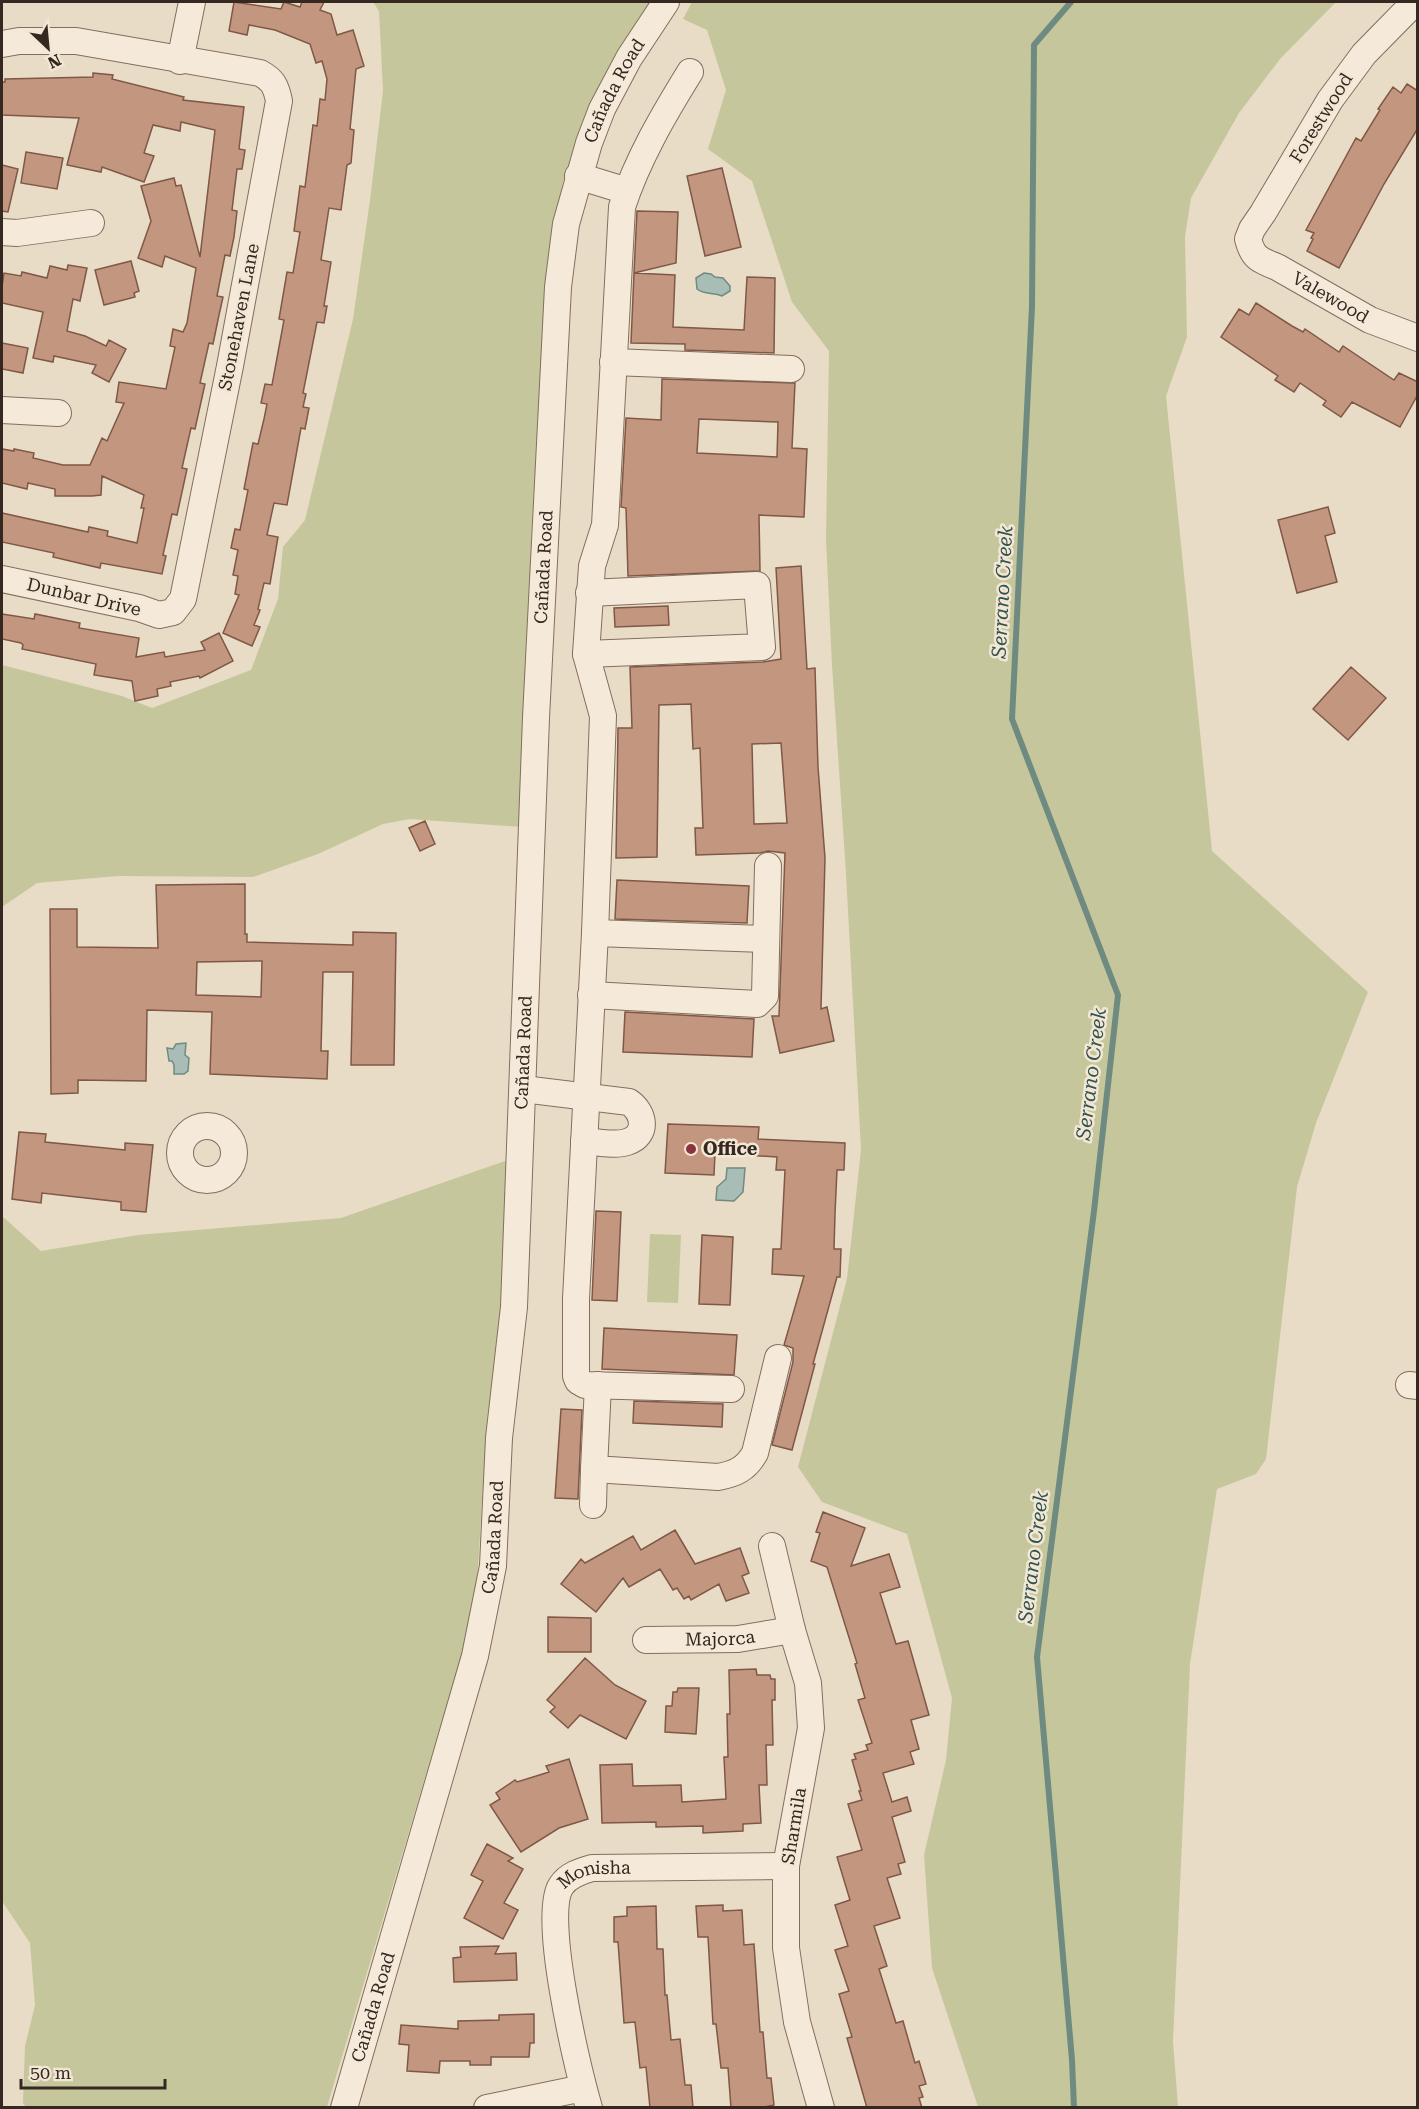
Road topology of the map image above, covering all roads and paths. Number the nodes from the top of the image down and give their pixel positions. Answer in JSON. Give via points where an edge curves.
{"nodes":[{"id":1,"x":192,"y":2,"type":"edge"},
{"id":2,"x":666,"y":2,"type":"edge"},
{"id":3,"x":1415,"y":2,"type":"edge"},
{"id":4,"x":2,"y":44,"type":"edge"},
{"id":5,"x":180,"y":61,"type":"junction"},
{"id":6,"x":690,"y":72,"type":"dead end"},
{"id":7,"x":578,"y":176,"type":"junction"},
{"id":8,"x":627,"y":191,"type":"junction"},
{"id":9,"x":91,"y":223,"type":"dead end"},
{"id":10,"x":2,"y":232,"type":"edge"},
{"id":11,"x":1251,"y":248,"type":"joint"},
{"id":12,"x":1418,"y":338,"type":"edge"},
{"id":13,"x":613,"y":362,"type":"junction"},
{"id":14,"x":791,"y":369,"type":"dead end"},
{"id":15,"x":2,"y":410,"type":"edge"},
{"id":16,"x":58,"y":413,"type":"dead end"},
{"id":17,"x":2,"y":579,"type":"edge"},
{"id":18,"x":589,"y":593,"type":"junction"},
{"id":19,"x":167,"y":615,"type":"joint"},
{"id":20,"x":586,"y":654,"type":"junction"},
{"id":21,"x":768,"y":866,"type":"dead end"},
{"id":22,"x":595,"y":933,"type":"junction"},
{"id":23,"x":765,"y":939,"type":"junction"},
{"id":24,"x":591,"y":995,"type":"junction"},
{"id":25,"x":524,"y":1089,"type":"junction"},
{"id":26,"x":587,"y":1096,"type":"junction"},
{"id":27,"x":584,"y":1141,"type":"junction"},
{"id":28,"x":778,"y":1358,"type":"dead end"},
{"id":29,"x":598,"y":1385,"type":"junction"},
{"id":30,"x":731,"y":1389,"type":"dead end"},
{"id":31,"x":594,"y":1469,"type":"junction"},
{"id":32,"x":593,"y":1505,"type":"dead end"},
{"id":33,"x":772,"y":1546,"type":"dead end"},
{"id":34,"x":792,"y":1630,"type":"junction"},
{"id":35,"x":646,"y":1640,"type":"dead end"},
{"id":36,"x":786,"y":1866,"type":"junction"},
{"id":37,"x":586,"y":2098,"type":"edge"},
{"id":38,"x":344,"y":2108,"type":"edge"},
{"id":39,"x":487,"y":2108,"type":"edge"},
{"id":40,"x":821,"y":2108,"type":"edge"}],
"edges":[{"from":1,"to":5,"type":"street"},
{"from":2,"to":7,"type":"street","name":"Cañada Road","via":[[629,58],[602,109]]},
{"from":3,"to":11,"type":"street","name":"Forestwood","via":[[1364,54],[1330,100],[1252,229],[1248,239]]},
{"from":4,"to":5,"type":"street","via":[[76,41]]},
{"from":5,"to":19,"type":"street","name":"Stonehaven Lane","via":[[260,73],[270,78],[279,101],[183,599]]},
{"from":6,"to":8,"type":"street"},
{"from":7,"to":8,"type":"street"},
{"from":7,"to":25,"type":"street","name":"Cañada Road","via":[[566,224],[558,287],[536,718]]},
{"from":8,"to":13,"type":"street","via":[[622,207]]},
{"from":9,"to":10,"type":"street"},
{"from":11,"to":12,"type":"street","name":"Valewood","via":[[1262,262],[1370,321]]},
{"from":13,"to":14,"type":"street"},
{"from":13,"to":18,"type":"street","via":[[605,525],[592,566]]},
{"from":15,"to":16,"type":"street"},
{"from":17,"to":19,"type":"street","name":"Dunbar Drive"},
{"from":18,"to":20,"type":"street"},
{"from":18,"to":20,"type":"street","via":[[758,585],[762,647]]},
{"from":20,"to":22,"type":"street","via":[[603,716]]},
{"from":21,"to":23,"type":"street"},
{"from":22,"to":23,"type":"street"},
{"from":22,"to":24,"type":"street"},
{"from":23,"to":24,"type":"street","via":[[765,996],[757,1004]]},
{"from":24,"to":26,"type":"street"},
{"from":25,"to":26,"type":"street"},
{"from":25,"to":38,"type":"street","name":"Cañada Road","via":[[514,1307],[499,1438],[493,1566],[475,1656]]},
{"from":26,"to":27,"type":"street"},
{"from":26,"to":27,"type":"street","via":[[629,1102],[636,1107],[643,1124],[639,1134],[628,1142]]},
{"from":27,"to":29,"type":"street","via":[[576,1376],[585,1385]]},
{"from":28,"to":31,"type":"street","via":[[755,1453],[742,1469],[718,1477]]},
{"from":29,"to":30,"type":"street"},
{"from":29,"to":31,"type":"street"},
{"from":31,"to":32,"type":"street"},
{"from":33,"to":34,"type":"street","name":"Sharmila"},
{"from":34,"to":35,"type":"street","name":"Majorca","via":[[738,1639]]},
{"from":34,"to":36,"type":"street","name":"Sharmila","via":[[808,1683],[811,1728]]},
{"from":36,"to":37,"type":"street","name":"Monisha","via":[[592,1868],[576,1873],[561,1886],[554,1905],[564,2003]]},
{"from":36,"to":40,"type":"street","name":"Sharmila","via":[[786,1948],[797,2022]]},
{"from":37,"to":39,"type":"street"}]}
